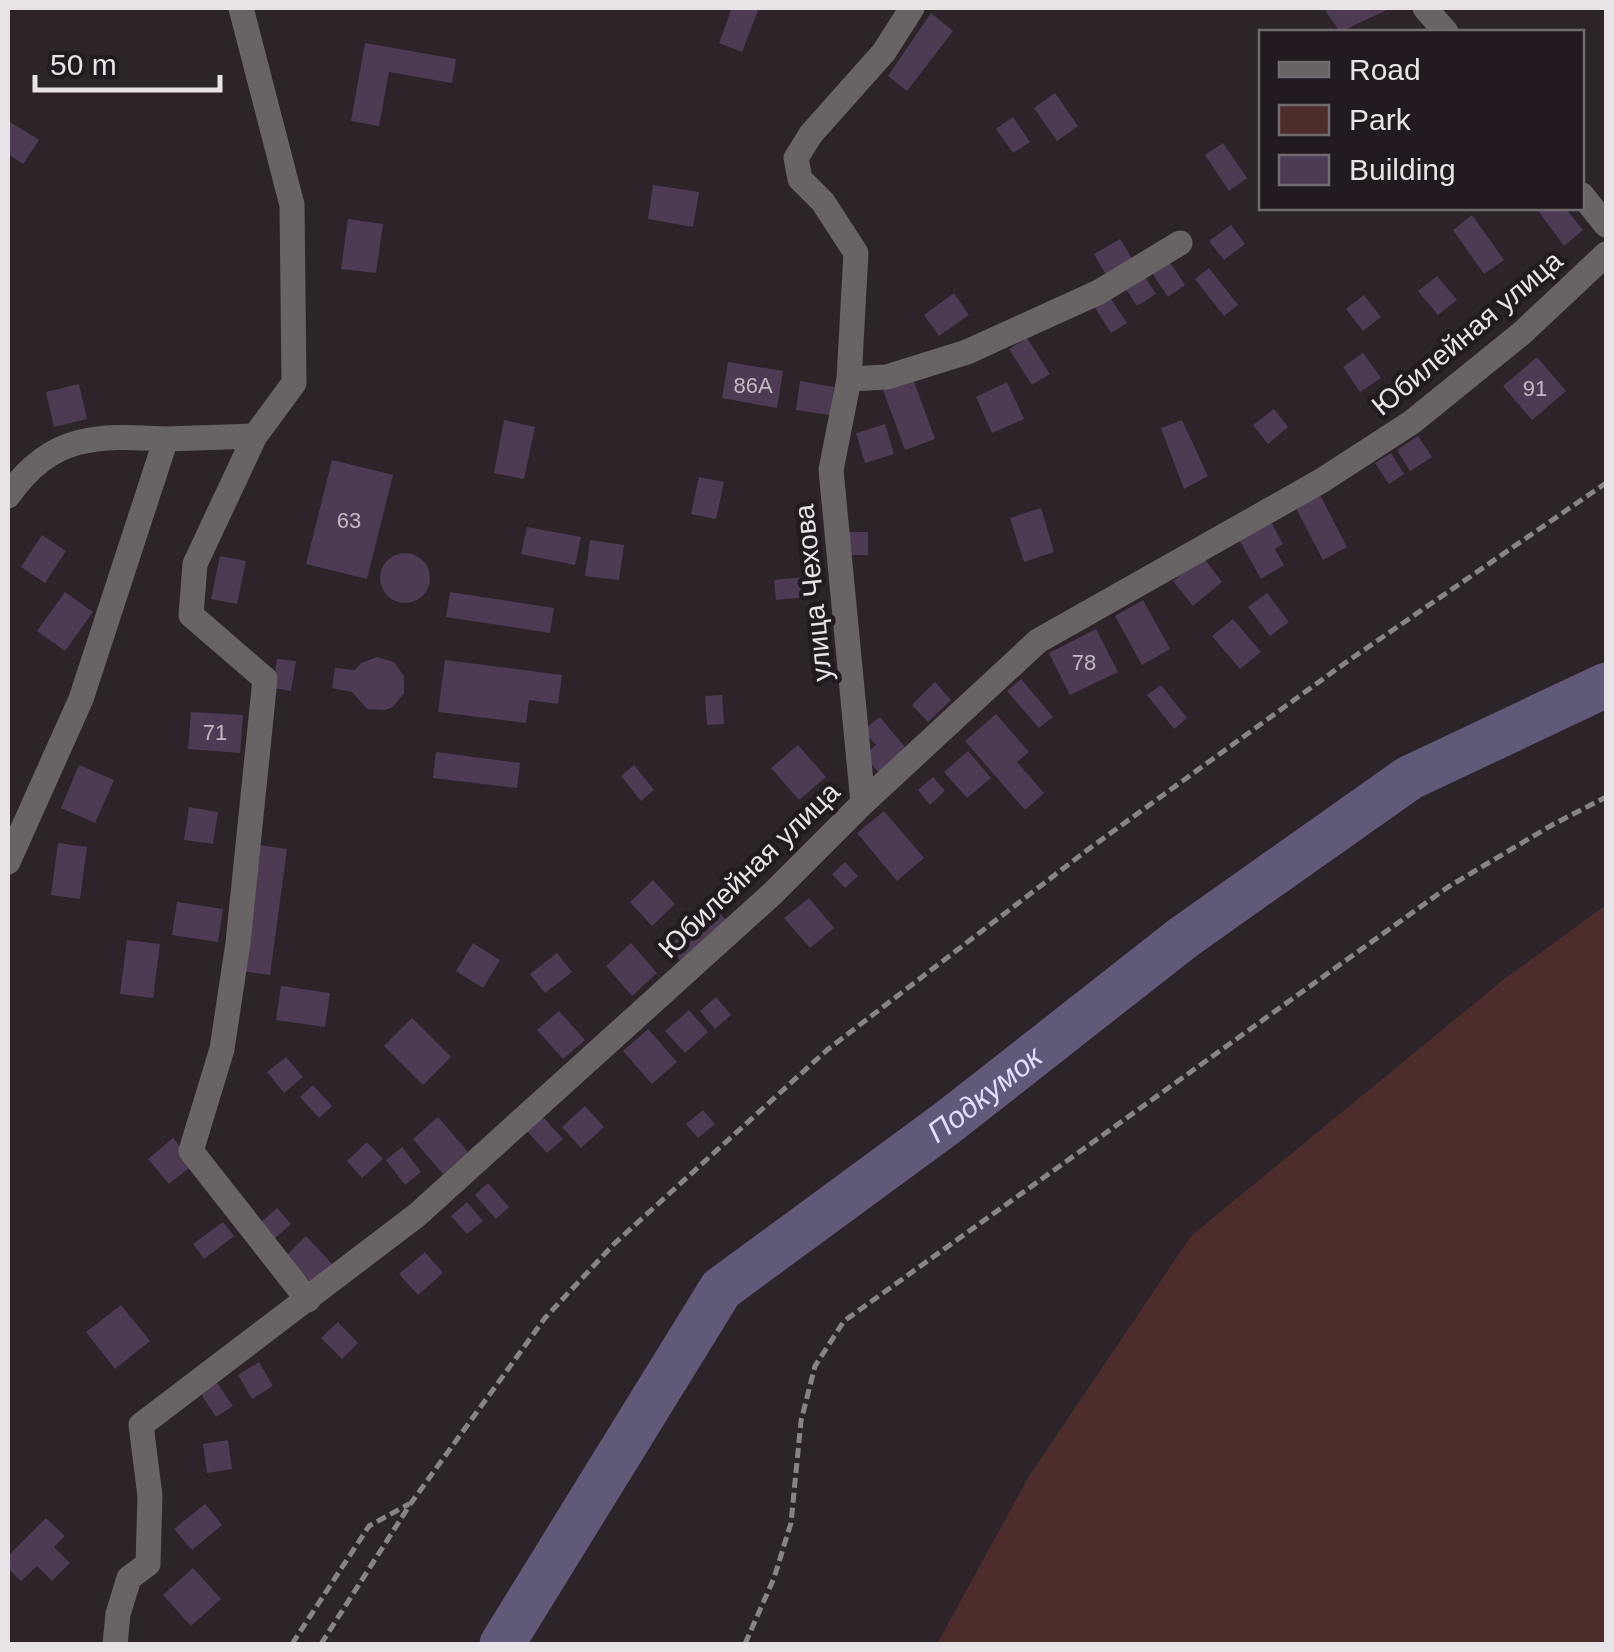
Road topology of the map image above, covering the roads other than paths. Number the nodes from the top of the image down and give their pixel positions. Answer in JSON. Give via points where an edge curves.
{"nodes":[{"id":1,"x":241,"y":8,"type":"edge"},
{"id":2,"x":912,"y":8,"type":"edge"},
{"id":3,"x":1426,"y":8,"type":"edge"},
{"id":4,"x":1444,"y":30,"type":"edge"},
{"id":5,"x":1584,"y":198,"type":"edge"},
{"id":6,"x":1606,"y":225,"type":"edge"},
{"id":7,"x":1180,"y":244,"type":"dead end"},
{"id":8,"x":1606,"y":254,"type":"edge"},
{"id":9,"x":849,"y":379,"type":"junction"},
{"id":10,"x":256,"y":436,"type":"junction"},
{"id":11,"x":166,"y":439,"type":"junction"},
{"id":12,"x":8,"y":496,"type":"edge"},
{"id":13,"x":864,"y":803,"type":"junction"},
{"id":14,"x":8,"y":862,"type":"edge"},
{"id":15,"x":308,"y":1300,"type":"junction"},
{"id":16,"x":116,"y":1644,"type":"edge"}],
"edges":[{"from":1,"to":10,"type":"street","via":[[292,205],[294,383]]},
{"from":2,"to":9,"type":"street","name":"улица Чехова","via":[[796,158],[800,179],[856,254]]},
{"from":3,"to":4,"type":"street"},
{"from":5,"to":6,"type":"street"},
{"from":7,"to":9,"type":"street","via":[[1099,292],[966,352],[887,377]]},
{"from":8,"to":13,"type":"street","name":"Юбилейная улица","via":[[1412,422],[1038,641]]},
{"from":9,"to":13,"type":"street","name":"улица Чехова","via":[[831,470]]},
{"from":10,"to":11,"type":"street"},
{"from":10,"to":15,"type":"street","via":[[195,564],[191,615],[264,679],[225,1031],[192,1151]]},
{"from":11,"to":12,"type":"street","via":[[111,436],[58,446]]},
{"from":11,"to":14,"type":"street","via":[[82,699]]},
{"from":13,"to":15,"type":"street","name":"Юбилейная улица","via":[[526,1118]]},
{"from":15,"to":16,"type":"street","name":"Юбилейная улица","via":[[140,1425],[150,1496],[148,1564],[129,1578]]}]}
